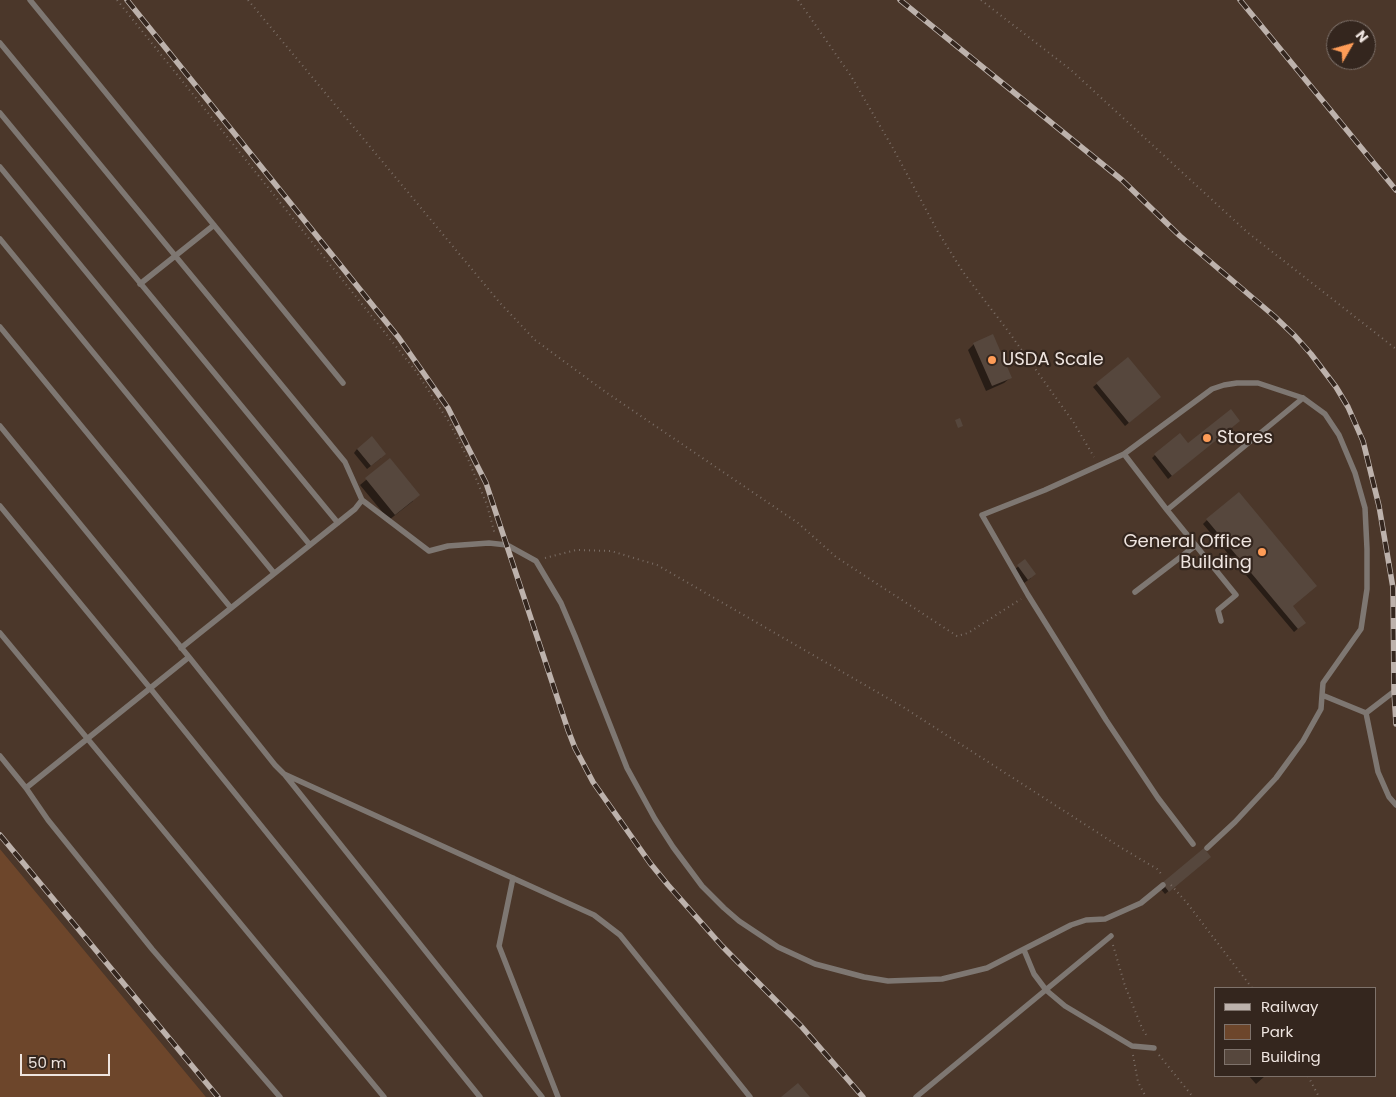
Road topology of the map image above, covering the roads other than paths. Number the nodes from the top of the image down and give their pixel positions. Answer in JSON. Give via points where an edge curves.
{"nodes":[{"id":1,"x":30,"y":0,"type":"edge"},
{"id":2,"x":0,"y":43,"type":"edge"},
{"id":3,"x":0,"y":113,"type":"edge"},
{"id":4,"x":0,"y":167,"type":"edge"},
{"id":5,"x":214,"y":225,"type":"junction"},
{"id":6,"x":0,"y":239,"type":"edge"},
{"id":7,"x":175,"y":256,"type":"junction"},
{"id":8,"x":140,"y":284,"type":"junction"},
{"id":9,"x":0,"y":327,"type":"edge"},
{"id":10,"x":343,"y":383,"type":"dead end"},
{"id":11,"x":1303,"y":398,"type":"junction"},
{"id":12,"x":0,"y":426,"type":"edge"},
{"id":13,"x":1124,"y":454,"type":"junction"},
{"id":14,"x":362,"y":500,"type":"junction"},
{"id":15,"x":0,"y":506,"type":"edge"},
{"id":16,"x":1167,"y":510,"type":"junction"},
{"id":17,"x":338,"y":523,"type":"junction"},
{"id":18,"x":310,"y":545,"type":"junction"},
{"id":19,"x":1195,"y":546,"type":"junction"},
{"id":20,"x":274,"y":574,"type":"junction"},
{"id":21,"x":1135,"y":592,"type":"dead end"},
{"id":22,"x":231,"y":608,"type":"junction"},
{"id":23,"x":1221,"y":622,"type":"dead end"},
{"id":24,"x":0,"y":633,"type":"edge"},
{"id":25,"x":181,"y":648,"type":"junction"},
{"id":26,"x":189,"y":657,"type":"junction"},
{"id":27,"x":150,"y":688,"type":"junction"},
{"id":28,"x":1396,"y":690,"type":"edge"},
{"id":29,"x":1322,"y":695,"type":"junction"},
{"id":30,"x":1366,"y":713,"type":"junction"},
{"id":31,"x":87,"y":739,"type":"junction"},
{"id":32,"x":0,"y":756,"type":"edge"},
{"id":33,"x":284,"y":774,"type":"junction"},
{"id":34,"x":26,"y":788,"type":"junction"},
{"id":35,"x":1396,"y":805,"type":"edge"},
{"id":36,"x":1193,"y":844,"type":"dead end"},
{"id":37,"x":1207,"y":848,"type":"dead end"},
{"id":38,"x":512,"y":878,"type":"junction"},
{"id":39,"x":1166,"y":884,"type":"road end"},
{"id":40,"x":1111,"y":936,"type":"road end"},
{"id":41,"x":1024,"y":950,"type":"junction"},
{"id":42,"x":1046,"y":990,"type":"junction"},
{"id":43,"x":1154,"y":1048,"type":"road end"},
{"id":44,"x":280,"y":1097,"type":"edge"},
{"id":45,"x":384,"y":1097,"type":"edge"},
{"id":46,"x":480,"y":1097,"type":"edge"},
{"id":47,"x":542,"y":1097,"type":"edge"},
{"id":48,"x":558,"y":1097,"type":"edge"},
{"id":49,"x":750,"y":1097,"type":"edge"},
{"id":50,"x":916,"y":1097,"type":"edge"}],
"edges":[{"from":1,"to":5,"type":"lane"},
{"from":2,"to":7,"type":"lane"},
{"from":3,"to":8,"type":"lane"},
{"from":4,"to":18,"type":"lane"},
{"from":5,"to":7,"type":"lane"},
{"from":5,"to":10,"type":"lane"},
{"from":6,"to":20,"type":"lane"},
{"from":7,"to":8,"type":"lane"},
{"from":7,"to":14,"type":"lane","via":[[345,462]]},
{"from":8,"to":17,"type":"lane"},
{"from":9,"to":22,"type":"lane"},
{"from":11,"to":13,"type":"lane","via":[[1258,383],[1224,385],[1212,389]]},
{"from":11,"to":16,"type":"lane"},
{"from":11,"to":29,"type":"lane","via":[[1325,414],[1340,435],[1365,508],[1367,589],[1361,629],[1323,683]]},
{"from":12,"to":25,"type":"lane"},
{"from":13,"to":16,"type":"lane"},
{"from":13,"to":36,"type":"lane","via":[[982,515],[1106,720]]},
{"from":14,"to":17,"type":"lane"},
{"from":14,"to":41,"type":"lane","via":[[429,551],[489,543],[507,545],[536,561],[576,636],[627,768],[642,798],[688,868],[739,921],[778,947],[815,964],[888,980],[942,979],[966,974]]},
{"from":15,"to":27,"type":"lane"},
{"from":16,"to":19,"type":"lane"},
{"from":17,"to":18,"type":"lane"},
{"from":18,"to":20,"type":"lane"},
{"from":19,"to":21,"type":"lane"},
{"from":19,"to":23,"type":"lane","via":[[1236,595],[1218,610]]},
{"from":20,"to":22,"type":"lane"},
{"from":22,"to":25,"type":"lane"},
{"from":24,"to":31,"type":"lane"},
{"from":25,"to":26,"type":"lane"},
{"from":26,"to":27,"type":"lane"},
{"from":26,"to":33,"type":"lane"},
{"from":27,"to":31,"type":"lane"},
{"from":27,"to":46,"type":"lane"},
{"from":28,"to":30,"type":"lane"},
{"from":29,"to":30,"type":"lane"},
{"from":29,"to":37,"type":"lane","via":[[1321,709],[1276,778]]},
{"from":30,"to":35,"type":"lane","via":[[1378,772]]},
{"from":31,"to":34,"type":"lane"},
{"from":31,"to":45,"type":"lane"},
{"from":32,"to":34,"type":"lane"},
{"from":33,"to":38,"type":"lane"},
{"from":33,"to":47,"type":"lane"},
{"from":34,"to":44,"type":"lane","via":[[152,949]]},
{"from":38,"to":48,"type":"lane","via":[[500,946]]},
{"from":38,"to":49,"type":"lane","via":[[594,915],[620,935]]},
{"from":39,"to":41,"type":"lane","via":[[1141,903],[1105,919],[1086,920],[1071,926]]},
{"from":40,"to":42,"type":"lane"},
{"from":41,"to":42,"type":"lane","via":[[1034,974]]},
{"from":42,"to":43,"type":"lane","via":[[1065,1006],[1132,1046]]},
{"from":42,"to":50,"type":"lane"}]}
